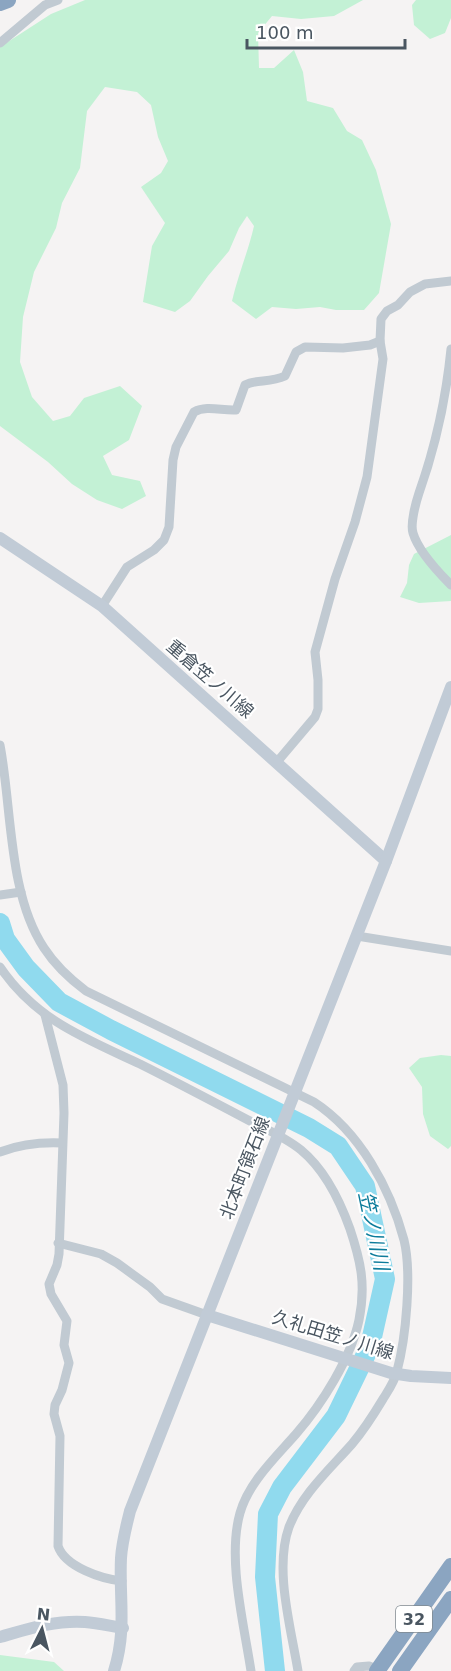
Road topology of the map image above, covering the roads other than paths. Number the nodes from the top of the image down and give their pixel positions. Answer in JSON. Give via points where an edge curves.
{"nodes":[{"id":1,"x":8,"y":0,"type":"edge"},
{"id":2,"x":58,"y":0,"type":"edge"},
{"id":3,"x":0,"y":3,"type":"edge"},
{"id":4,"x":0,"y":43,"type":"edge"},
{"id":5,"x":451,"y":281,"type":"edge"},
{"id":6,"x":380,"y":341,"type":"junction"},
{"id":7,"x":451,"y":349,"type":"edge"},
{"id":8,"x":0,"y":538,"type":"edge"},
{"id":9,"x":451,"y":585,"type":"edge"},
{"id":10,"x":102,"y":606,"type":"junction"},
{"id":11,"x":451,"y":687,"type":"edge"},
{"id":12,"x":0,"y":745,"type":"edge"},
{"id":13,"x":277,"y":762,"type":"junction"},
{"id":14,"x":386,"y":861,"type":"junction"},
{"id":15,"x":18,"y":892,"type":"junction"},
{"id":16,"x":0,"y":895,"type":"edge"},
{"id":17,"x":357,"y":936,"type":"junction"},
{"id":18,"x":451,"y":951,"type":"edge"},
{"id":19,"x":0,"y":967,"type":"edge"},
{"id":20,"x":45,"y":1015,"type":"junction"},
{"id":21,"x":293,"y":1093,"type":"junction"},
{"id":22,"x":278,"y":1133,"type":"junction"},
{"id":23,"x":62,"y":1143,"type":"junction"},
{"id":24,"x":0,"y":1152,"type":"edge"},
{"id":25,"x":58,"y":1243,"type":"junction"},
{"id":26,"x":207,"y":1315,"type":"junction"},
{"id":27,"x":347,"y":1359,"type":"junction"},
{"id":28,"x":394,"y":1373,"type":"junction"},
{"id":29,"x":451,"y":1378,"type":"edge"},
{"id":30,"x":451,"y":1566,"type":"edge"},
{"id":31,"x":122,"y":1581,"type":"junction"},
{"id":32,"x":451,"y":1599,"type":"edge"},
{"id":33,"x":123,"y":1628,"type":"junction"},
{"id":34,"x":0,"y":1637,"type":"edge"},
{"id":35,"x":379,"y":1670,"type":"edge"},
{"id":36,"x":114,"y":1671,"type":"edge"},
{"id":37,"x":251,"y":1671,"type":"edge"},
{"id":38,"x":298,"y":1671,"type":"edge"},
{"id":39,"x":354,"y":1671,"type":"edge"},
{"id":40,"x":400,"y":1671,"type":"edge"}],
"edges":[{"from":1,"to":3,"type":"highway"},
{"from":2,"to":4,"type":"street","via":[[45,5]]},
{"from":5,"to":6,"type":"street","via":[[425,284],[387,310],[381,319]]},
{"from":6,"to":10,"type":"street","via":[[343,348],[305,347],[296,352],[285,376],[245,385],[236,410],[211,408],[194,412],[176,447],[169,527],[164,540],[127,567]]},
{"from":6,"to":13,"type":"street","via":[[383,359],[367,477],[315,652],[318,709]]},
{"from":7,"to":9,"type":"street","via":[[445,401],[415,504],[412,532]]},
{"from":8,"to":10,"type":"main road","name":"重倉笠ノ川線"},
{"from":10,"to":13,"type":"main road","name":"重倉笠ノ川線"},
{"from":11,"to":14,"type":"main road","name":"北本町領石線"},
{"from":12,"to":15,"type":"street"},
{"from":13,"to":14,"type":"main road","name":"重倉笠ノ川線"},
{"from":14,"to":17,"type":"main road","name":"北本町領石線"},
{"from":15,"to":16,"type":"street"},
{"from":15,"to":21,"type":"street","via":[[44,948],[67,976],[86,991]]},
{"from":17,"to":18,"type":"street"},
{"from":17,"to":21,"type":"main road","name":"北本町領石線"},
{"from":19,"to":20,"type":"street","via":[[14,987]]},
{"from":20,"to":22,"type":"street"},
{"from":20,"to":23,"type":"street","via":[[63,1085]]},
{"from":21,"to":22,"type":"main road","name":"北本町領石線"},
{"from":21,"to":28,"type":"street","via":[[326,1110],[352,1135],[390,1200],[405,1242],[407,1284],[405,1329]]},
{"from":22,"to":26,"type":"main road","name":"北本町領石線"},
{"from":22,"to":27,"type":"street","via":[[302,1150],[334,1192],[360,1260],[360,1314]]},
{"from":23,"to":24,"type":"street","via":[[18,1145]]},
{"from":23,"to":25,"type":"street"},
{"from":25,"to":26,"type":"street","via":[[101,1254],[162,1299]]},
{"from":25,"to":31,"type":"street","via":[[57,1265],[49,1284],[67,1321],[64,1345],[69,1363],[54,1414],[60,1436],[58,1546],[73,1564],[103,1579]]},
{"from":26,"to":27,"type":"main road","name":"久礼田笠ノ川線"},
{"from":26,"to":31,"type":"main road","name":"北本町領石線","via":[[130,1511],[123,1542]]},
{"from":27,"to":28,"type":"main road","name":"久礼田笠ノ川線"},
{"from":27,"to":37,"type":"street","via":[[299,1431],[246,1496],[240,1514],[236,1563]]},
{"from":28,"to":29,"type":"main road","name":"久礼田笠ノ川線"},
{"from":28,"to":38,"type":"street","via":[[382,1400],[354,1442],[305,1498],[284,1544],[285,1589]]},
{"from":30,"to":35,"type":"highway","number":"32"},
{"from":31,"to":33,"type":"main road","name":"北本町領石線"},
{"from":32,"to":40,"type":"highway","number":"32"},
{"from":33,"to":34,"type":"main road","via":[[62,1622]]},
{"from":33,"to":36,"type":"main road","name":"北本町領石線"},
{"from":35,"to":39,"type":"street","via":[[369,1666]]}]}
